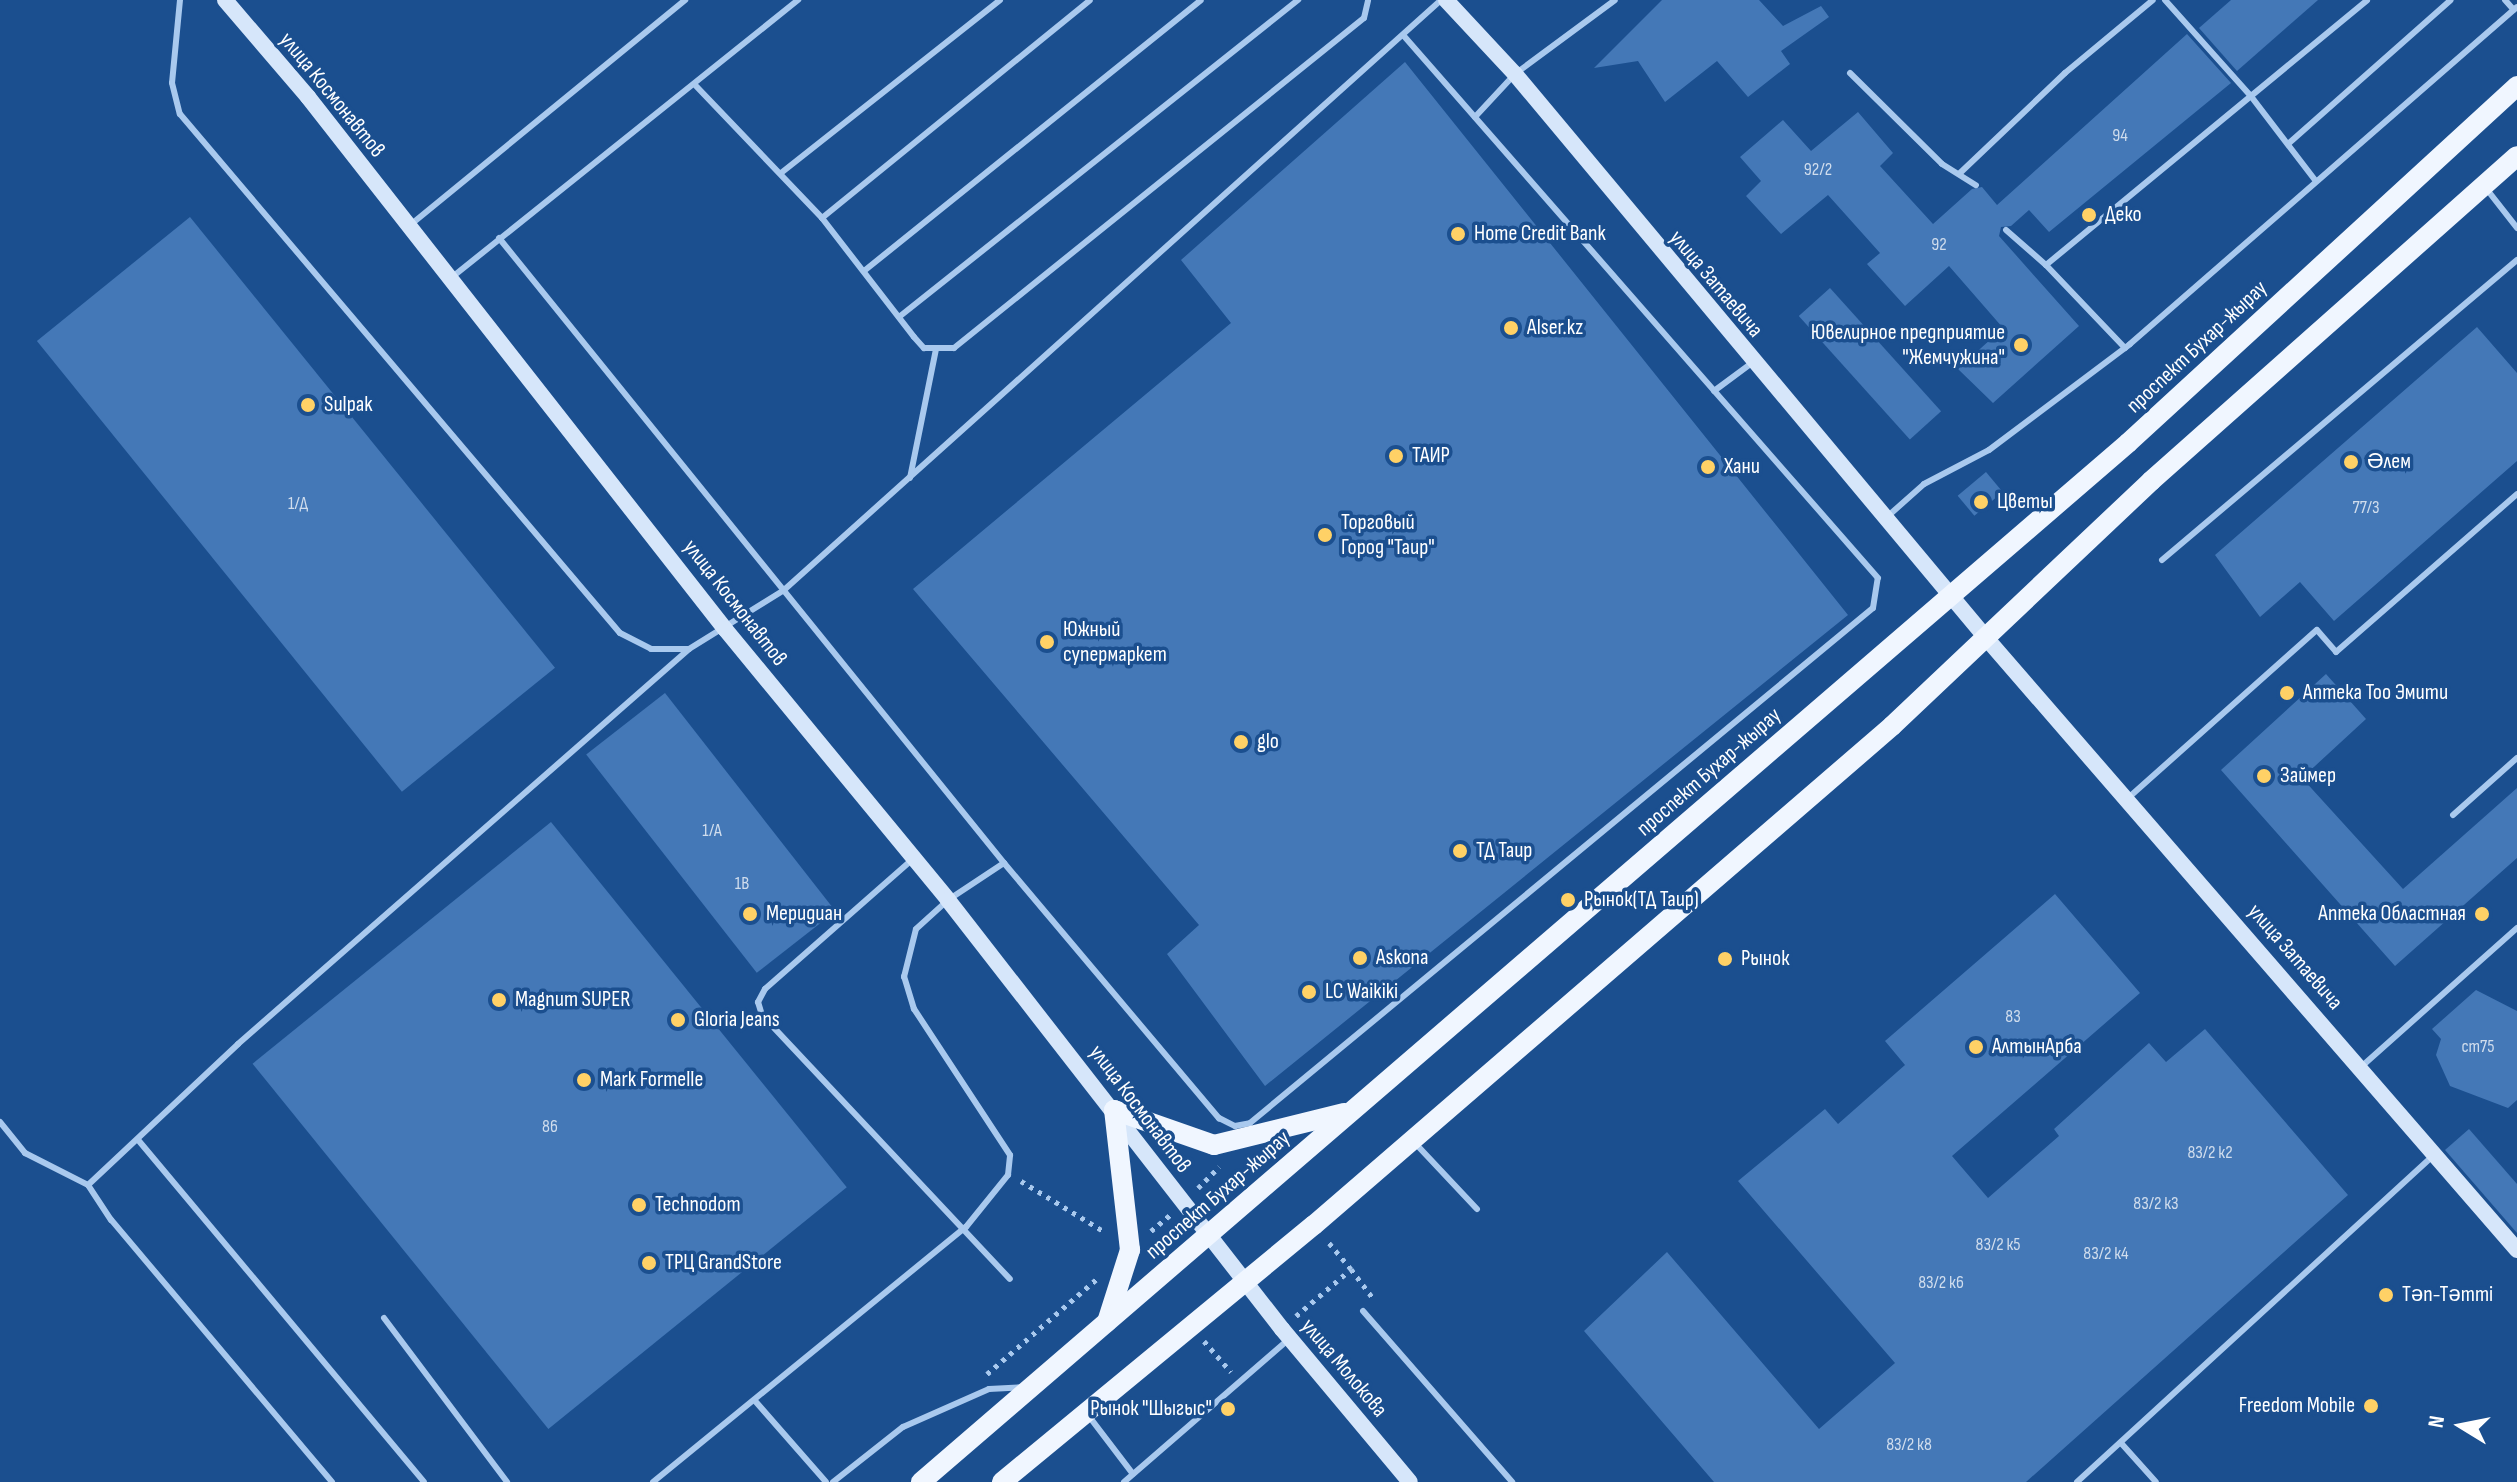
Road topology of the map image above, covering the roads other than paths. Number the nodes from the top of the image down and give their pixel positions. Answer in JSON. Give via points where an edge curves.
{"nodes":[{"id":1,"x":180,"y":0,"type":"edge"},
{"id":2,"x":225,"y":0,"type":"edge"},
{"id":3,"x":685,"y":0,"type":"edge"},
{"id":4,"x":798,"y":0,"type":"edge"},
{"id":5,"x":1000,"y":0,"type":"edge"},
{"id":6,"x":1090,"y":0,"type":"edge"},
{"id":7,"x":1201,"y":0,"type":"edge"},
{"id":8,"x":1298,"y":0,"type":"edge"},
{"id":9,"x":1368,"y":0,"type":"edge"},
{"id":10,"x":1444,"y":0,"type":"edge"},
{"id":11,"x":1615,"y":0,"type":"edge"},
{"id":12,"x":2153,"y":0,"type":"edge"},
{"id":13,"x":2165,"y":0,"type":"edge"},
{"id":14,"x":2367,"y":0,"type":"edge"},
{"id":15,"x":2451,"y":0,"type":"edge"},
{"id":16,"x":2505,"y":0,"type":"edge"},
{"id":17,"x":2516,"y":8,"type":"edge"},
{"id":18,"x":1403,"y":35,"type":"junction"},
{"id":19,"x":1850,"y":73,"type":"dead end"},
{"id":20,"x":1515,"y":74,"type":"junction"},
{"id":21,"x":696,"y":86,"type":"junction"},
{"id":22,"x":2517,"y":86,"type":"edge"},
{"id":23,"x":2250,"y":95,"type":"junction"},
{"id":24,"x":1475,"y":117,"type":"junction"},
{"id":25,"x":2288,"y":144,"type":"junction"},
{"id":26,"x":2517,"y":156,"type":"edge"},
{"id":27,"x":781,"y":173,"type":"junction"},
{"id":28,"x":1960,"y":173,"type":"junction"},
{"id":29,"x":2315,"y":180,"type":"junction"},
{"id":30,"x":1976,"y":185,"type":"dead end"},
{"id":31,"x":2483,"y":185,"type":"junction"},
{"id":32,"x":822,"y":218,"type":"junction"},
{"id":33,"x":409,"y":226,"type":"junction"},
{"id":34,"x":2517,"y":228,"type":"edge"},
{"id":35,"x":2006,"y":230,"type":"dead end"},
{"id":36,"x":499,"y":238,"type":"junction"},
{"id":37,"x":2517,"y":260,"type":"edge"},
{"id":38,"x":2046,"y":265,"type":"junction"},
{"id":39,"x":864,"y":271,"type":"junction"},
{"id":40,"x":451,"y":278,"type":"junction"},
{"id":41,"x":899,"y":317,"type":"junction"},
{"id":42,"x":2125,"y":348,"type":"junction"},
{"id":43,"x":936,"y":349,"type":"junction"},
{"id":44,"x":1753,"y":362,"type":"junction"},
{"id":45,"x":1714,"y":391,"type":"junction"},
{"id":46,"x":910,"y":478,"type":"junction"},
{"id":47,"x":2517,"y":494,"type":"edge"},
{"id":48,"x":1886,"y":519,"type":"junction"},
{"id":49,"x":2162,"y":560,"type":"dead end"},
{"id":50,"x":784,"y":590,"type":"junction"},
{"id":51,"x":1951,"y":596,"type":"junction"},
{"id":52,"x":725,"y":629,"type":"junction"},
{"id":53,"x":1987,"y":639,"type":"junction"},
{"id":54,"x":689,"y":649,"type":"junction"},
{"id":55,"x":2517,"y":758,"type":"edge"},
{"id":56,"x":2127,"y":799,"type":"junction"},
{"id":57,"x":2453,"y":815,"type":"dead end"},
{"id":58,"x":914,"y":858,"type":"junction"},
{"id":59,"x":1004,"y":863,"type":"junction"},
{"id":60,"x":948,"y":900,"type":"junction"},
{"id":61,"x":2517,"y":928,"type":"edge"},
{"id":62,"x":2361,"y":1067,"type":"junction"},
{"id":63,"x":1114,"y":1110,"type":"junction"},
{"id":64,"x":1352,"y":1111,"type":"junction"},
{"id":65,"x":0,"y":1122,"type":"edge"},
{"id":66,"x":1412,"y":1139,"type":"junction"},
{"id":67,"x":139,"y":1141,"type":"junction"},
{"id":68,"x":2435,"y":1154,"type":"junction"},
{"id":69,"x":88,"y":1185,"type":"junction"},
{"id":70,"x":1477,"y":1209,"type":"dead end"},
{"id":71,"x":966,"y":1227,"type":"junction"},
{"id":72,"x":1208,"y":1235,"type":"junction"},
{"id":73,"x":2517,"y":1250,"type":"edge"},
{"id":74,"x":1010,"y":1279,"type":"dead end"},
{"id":75,"x":1245,"y":1281,"type":"junction"},
{"id":76,"x":1363,"y":1311,"type":"dead end"},
{"id":77,"x":384,"y":1318,"type":"dead end"},
{"id":78,"x":1107,"y":1323,"type":"junction"},
{"id":79,"x":1290,"y":1338,"type":"junction"},
{"id":80,"x":1035,"y":1386,"type":"junction"},
{"id":81,"x":756,"y":1402,"type":"junction"},
{"id":82,"x":1086,"y":1412,"type":"junction"},
{"id":83,"x":2121,"y":1443,"type":"junction"},
{"id":84,"x":1133,"y":1474,"type":"junction"},
{"id":85,"x":332,"y":1482,"type":"edge"},
{"id":86,"x":424,"y":1482,"type":"edge"},
{"id":87,"x":507,"y":1482,"type":"edge"},
{"id":88,"x":653,"y":1482,"type":"edge"},
{"id":89,"x":826,"y":1482,"type":"edge"},
{"id":90,"x":833,"y":1482,"type":"edge"},
{"id":91,"x":921,"y":1482,"type":"edge"},
{"id":92,"x":1002,"y":1482,"type":"edge"},
{"id":93,"x":1124,"y":1482,"type":"edge"},
{"id":94,"x":1410,"y":1482,"type":"edge"},
{"id":95,"x":1512,"y":1482,"type":"edge"},
{"id":96,"x":2077,"y":1482,"type":"edge"},
{"id":97,"x":2156,"y":1482,"type":"edge"}],
"edges":[{"from":1,"to":54,"type":"lane","via":[[172,83],[180,114],[620,633],[651,649]]},
{"from":2,"to":33,"type":"street","name":"улица Космонавтов"},
{"from":3,"to":33,"type":"lane"},
{"from":4,"to":21,"type":"lane"},
{"from":5,"to":27,"type":"lane"},
{"from":6,"to":32,"type":"lane"},
{"from":7,"to":39,"type":"lane"},
{"from":8,"to":41,"type":"lane"},
{"from":9,"to":43,"type":"lane","via":[[1364,18],[1098,236],[954,348]]},
{"from":10,"to":18,"type":"lane"},
{"from":10,"to":20,"type":"street","name":"улица Затаевича"},
{"from":11,"to":20,"type":"lane"},
{"from":12,"to":28,"type":"lane","via":[[2065,73]]},
{"from":13,"to":23,"type":"lane"},
{"from":14,"to":23,"type":"lane"},
{"from":15,"to":25,"type":"lane"},
{"from":16,"to":17,"type":"lane"},
{"from":17,"to":29,"type":"lane"},
{"from":18,"to":24,"type":"lane"},
{"from":18,"to":46,"type":"lane"},
{"from":19,"to":28,"type":"lane","via":[[1942,164]]},
{"from":20,"to":24,"type":"lane"},
{"from":20,"to":44,"type":"street","name":"улица Затаевича"},
{"from":21,"to":27,"type":"lane"},
{"from":21,"to":36,"type":"lane"},
{"from":22,"to":51,"type":"main road","name":"проспект Бухар-жырау","via":[[2128,443]]},
{"from":23,"to":25,"type":"lane"},
{"from":23,"to":38,"type":"lane"},
{"from":24,"to":45,"type":"lane"},
{"from":25,"to":29,"type":"lane"},
{"from":26,"to":31,"type":"main road"},
{"from":27,"to":32,"type":"lane"},
{"from":28,"to":30,"type":"lane"},
{"from":29,"to":42,"type":"lane"},
{"from":31,"to":34,"type":"lane"},
{"from":31,"to":53,"type":"main road","via":[[2151,481]]},
{"from":32,"to":39,"type":"lane"},
{"from":33,"to":40,"type":"street","name":"улица Космонавтов"},
{"from":35,"to":38,"type":"lane"},
{"from":36,"to":40,"type":"lane"},
{"from":36,"to":50,"type":"lane"},
{"from":37,"to":49,"type":"lane"},
{"from":38,"to":42,"type":"lane"},
{"from":39,"to":41,"type":"lane"},
{"from":40,"to":52,"type":"street","name":"улица Космонавтов"},
{"from":41,"to":43,"type":"lane","via":[[924,348]]},
{"from":42,"to":48,"type":"lane","via":[[1989,450],[1924,484]]},
{"from":43,"to":46,"type":"lane"},
{"from":44,"to":45,"type":"lane"},
{"from":44,"to":48,"type":"street","name":"улица Затаевича"},
{"from":45,"to":59,"type":"lane","via":[[1878,578],[1873,608],[1250,1123],[1235,1126],[1219,1118]]},
{"from":46,"to":50,"type":"lane"},
{"from":47,"to":56,"type":"lane","via":[[2336,652],[2317,630]]},
{"from":48,"to":51,"type":"street","name":"улица Затаевича"},
{"from":50,"to":52,"type":"lane"},
{"from":50,"to":59,"type":"lane"},
{"from":51,"to":53,"type":"street","name":"улица Затаевича"},
{"from":51,"to":64,"type":"main road","name":"проспект Бухар-жырау"},
{"from":52,"to":54,"type":"lane"},
{"from":52,"to":58,"type":"street","name":"улица Космонавтов"},
{"from":53,"to":56,"type":"street","name":"улица Затаевича"},
{"from":53,"to":66,"type":"main road"},
{"from":54,"to":67,"type":"lane","via":[[238,1044]]},
{"from":55,"to":57,"type":"lane"},
{"from":56,"to":62,"type":"street","name":"улица Затаевича"},
{"from":58,"to":60,"type":"street","name":"улица Космонавтов"},
{"from":58,"to":71,"type":"lane","via":[[765,989],[758,1002],[762,1015]]},
{"from":59,"to":60,"type":"lane"},
{"from":60,"to":63,"type":"street","name":"улица Космонавтов"},
{"from":60,"to":71,"type":"lane","via":[[916,929],[904,977],[914,1009],[1010,1155],[1008,1175]]},
{"from":61,"to":62,"type":"lane"},
{"from":62,"to":68,"type":"street","name":"улица Затаевича"},
{"from":63,"to":64,"type":"main road","via":[[1214,1145]]},
{"from":63,"to":72,"type":"street","name":"улица Космонавтов"},
{"from":63,"to":78,"type":"main road","via":[[1130,1250]]},
{"from":64,"to":72,"type":"main road","name":"проспект Бухар-жырау"},
{"from":65,"to":69,"type":"lane","via":[[25,1153]]},
{"from":66,"to":70,"type":"lane"},
{"from":66,"to":75,"type":"main road"},
{"from":67,"to":69,"type":"lane"},
{"from":67,"to":86,"type":"lane"},
{"from":68,"to":73,"type":"street","name":"улица Затаевича"},
{"from":68,"to":83,"type":"lane"},
{"from":69,"to":85,"type":"lane","via":[[111,1220]]},
{"from":71,"to":74,"type":"lane"},
{"from":71,"to":81,"type":"lane"},
{"from":72,"to":75,"type":"street","name":"улица Космонавтов"},
{"from":72,"to":78,"type":"main road","name":"проспект Бухар-жырау"},
{"from":75,"to":79,"type":"street","name":"улица Молокова"},
{"from":75,"to":82,"type":"main road"},
{"from":76,"to":95,"type":"lane"},
{"from":77,"to":87,"type":"lane"},
{"from":78,"to":80,"type":"main road","name":"проспект Бухар-жырау"},
{"from":79,"to":84,"type":"lane"},
{"from":79,"to":94,"type":"street","name":"улица Молокова"},
{"from":80,"to":90,"type":"lane","via":[[989,1389],[903,1427]]},
{"from":80,"to":91,"type":"main road","name":"проспект Бухар-жырау"},
{"from":81,"to":88,"type":"lane"},
{"from":81,"to":89,"type":"lane"},
{"from":82,"to":84,"type":"lane"},
{"from":82,"to":92,"type":"main road"},
{"from":83,"to":96,"type":"lane"},
{"from":83,"to":97,"type":"lane"},
{"from":84,"to":93,"type":"lane"}]}
